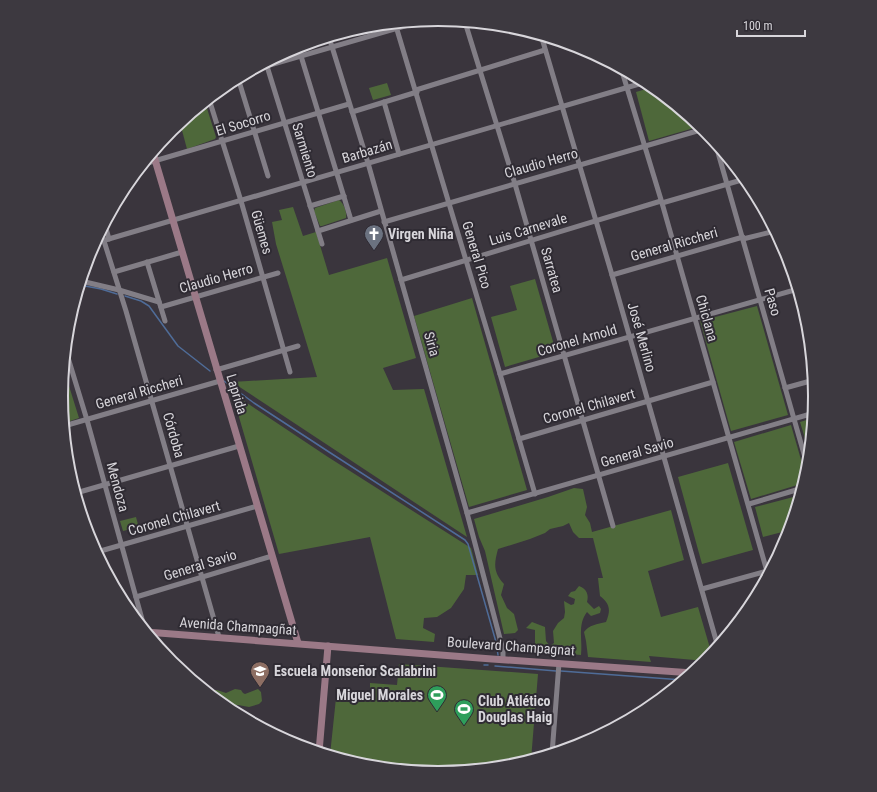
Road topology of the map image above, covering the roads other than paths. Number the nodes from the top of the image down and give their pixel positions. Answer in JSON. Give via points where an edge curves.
{"nodes":[{"id":1,"x":467,"y":27,"type":"edge"},
{"id":2,"x":397,"y":28,"type":"edge"},
{"id":3,"x":384,"y":30,"type":"edge"},
{"id":4,"x":543,"y":42,"type":"edge"},
{"id":5,"x":331,"y":43,"type":"edge"},
{"id":6,"x":332,"y":47,"type":"junction"},
{"id":7,"x":545,"y":50,"type":"junction"},
{"id":8,"x":301,"y":56,"type":"junction"},
{"id":9,"x":284,"y":60,"type":"edge"},
{"id":10,"x":268,"y":68,"type":"edge"},
{"id":11,"x":480,"y":70,"type":"junction"},
{"id":12,"x":623,"y":76,"type":"edge"},
{"id":13,"x":240,"y":84,"type":"edge"},
{"id":14,"x":638,"y":84,"type":"edge"},
{"id":15,"x":627,"y":87,"type":"junction"},
{"id":16,"x":416,"y":91,"type":"junction"},
{"id":17,"x":384,"y":102,"type":"junction"},
{"id":18,"x":211,"y":104,"type":"edge"},
{"id":19,"x":349,"y":104,"type":"junction"},
{"id":20,"x":562,"y":106,"type":"junction"},
{"id":21,"x":319,"y":112,"type":"junction"},
{"id":22,"x":352,"y":112,"type":"junction"},
{"id":23,"x":284,"y":123,"type":"junction"},
{"id":24,"x":498,"y":126,"type":"junction"},
{"id":25,"x":697,"y":131,"type":"edge"},
{"id":26,"x":255,"y":132,"type":"junction"},
{"id":27,"x":222,"y":141,"type":"junction"},
{"id":28,"x":432,"y":145,"type":"junction"},
{"id":29,"x":645,"y":146,"type":"junction"},
{"id":30,"x":398,"y":154,"type":"junction"},
{"id":31,"x":718,"y":154,"type":"edge"},
{"id":32,"x":155,"y":161,"type":"joint"},
{"id":33,"x":368,"y":164,"type":"junction"},
{"id":34,"x":579,"y":165,"type":"junction"},
{"id":35,"x":337,"y":173,"type":"junction"},
{"id":36,"x":268,"y":176,"type":"dead end"},
{"id":37,"x":739,"y":181,"type":"edge"},
{"id":38,"x":303,"y":183,"type":"junction"},
{"id":39,"x":515,"y":184,"type":"junction"},
{"id":40,"x":727,"y":184,"type":"junction"},
{"id":41,"x":344,"y":196,"type":"junction"},
{"id":42,"x":240,"y":201,"type":"junction"},
{"id":43,"x":662,"y":202,"type":"junction"},
{"id":44,"x":448,"y":203,"type":"junction"},
{"id":45,"x":310,"y":206,"type":"junction"},
{"id":46,"x":381,"y":211,"type":"junction"},
{"id":47,"x":351,"y":220,"type":"junction"},
{"id":48,"x":172,"y":221,"type":"junction"},
{"id":49,"x":596,"y":221,"type":"junction"},
{"id":50,"x":384,"y":222,"type":"junction"},
{"id":51,"x":318,"y":231,"type":"junction"},
{"id":52,"x":770,"y":232,"type":"edge"},
{"id":53,"x":106,"y":235,"type":"edge"},
{"id":54,"x":743,"y":238,"type":"junction"},
{"id":55,"x":106,"y":240,"type":"junction"},
{"id":56,"x":103,"y":241,"type":"edge"},
{"id":57,"x":531,"y":241,"type":"junction"},
{"id":58,"x":322,"y":244,"type":"dead end"},
{"id":59,"x":182,"y":252,"type":"junction"},
{"id":60,"x":677,"y":256,"type":"junction"},
{"id":61,"x":466,"y":260,"type":"junction"},
{"id":62,"x":147,"y":262,"type":"junction"},
{"id":63,"x":114,"y":272,"type":"junction"},
{"id":64,"x":278,"y":273,"type":"dead end"},
{"id":65,"x":612,"y":275,"type":"junction"},
{"id":66,"x":263,"y":277,"type":"junction"},
{"id":67,"x":401,"y":280,"type":"junction"},
{"id":68,"x":86,"y":282,"type":"edge"},
{"id":69,"x":119,"y":290,"type":"junction"},
{"id":70,"x":793,"y":290,"type":"edge"},
{"id":71,"x":196,"y":296,"type":"junction"},
{"id":72,"x":759,"y":300,"type":"junction"},
{"id":73,"x":160,"y":304,"type":"junction"},
{"id":74,"x":695,"y":318,"type":"junction"},
{"id":75,"x":165,"y":321,"type":"dead end"},
{"id":76,"x":630,"y":336,"type":"junction"},
{"id":77,"x":298,"y":346,"type":"dead end"},
{"id":78,"x":283,"y":350,"type":"junction"},
{"id":79,"x":564,"y":356,"type":"junction"},
{"id":80,"x":70,"y":364,"type":"edge"},
{"id":81,"x":216,"y":370,"type":"junction"},
{"id":82,"x":290,"y":372,"type":"dead end"},
{"id":83,"x":500,"y":374,"type":"junction"},
{"id":84,"x":220,"y":381,"type":"junction"},
{"id":85,"x":713,"y":382,"type":"junction"},
{"id":86,"x":808,"y":382,"type":"edge"},
{"id":87,"x":785,"y":388,"type":"junction"},
{"id":88,"x":152,"y":401,"type":"junction"},
{"id":89,"x":648,"y":401,"type":"junction"},
{"id":90,"x":808,"y":415,"type":"edge"},
{"id":91,"x":794,"y":419,"type":"junction"},
{"id":92,"x":87,"y":420,"type":"junction"},
{"id":93,"x":583,"y":420,"type":"junction"},
{"id":94,"x":70,"y":425,"type":"edge"},
{"id":95,"x":729,"y":437,"type":"junction"},
{"id":96,"x":519,"y":439,"type":"junction"},
{"id":97,"x":239,"y":446,"type":"junction"},
{"id":98,"x":804,"y":453,"type":"edge"},
{"id":99,"x":663,"y":457,"type":"junction"},
{"id":100,"x":170,"y":466,"type":"junction"},
{"id":101,"x":599,"y":476,"type":"junction"},
{"id":102,"x":105,"y":485,"type":"junction"},
{"id":103,"x":796,"y":490,"type":"edge"},
{"id":104,"x":81,"y":492,"type":"edge"},
{"id":105,"x":534,"y":494,"type":"junction"},
{"id":106,"x":749,"y":504,"type":"junction"},
{"id":107,"x":257,"y":506,"type":"junction"},
{"id":108,"x":467,"y":513,"type":"junction"},
{"id":109,"x":613,"y":526,"type":"dead end"},
{"id":110,"x":188,"y":527,"type":"junction"},
{"id":111,"x":121,"y":546,"type":"junction"},
{"id":112,"x":103,"y":551,"type":"edge"},
{"id":113,"x":272,"y":556,"type":"junction"},
{"id":114,"x":767,"y":566,"type":"edge"},
{"id":115,"x":763,"y":574,"type":"edge"},
{"id":116,"x":203,"y":577,"type":"junction"},
{"id":117,"x":702,"y":590,"type":"junction"},
{"id":118,"x":136,"y":597,"type":"junction"},
{"id":119,"x":142,"y":617,"type":"edge"},
{"id":120,"x":153,"y":632,"type":"edge"},
{"id":121,"x":219,"y":637,"type":"junction"},
{"id":122,"x":716,"y":641,"type":"edge"},
{"id":123,"x":298,"y":643,"type":"junction"},
{"id":124,"x":328,"y":646,"type":"junction"},
{"id":125,"x":503,"y":659,"type":"junction"},
{"id":126,"x":559,"y":663,"type":"junction"},
{"id":127,"x":684,"y":672,"type":"edge"},
{"id":128,"x":320,"y":746,"type":"edge"},
{"id":129,"x":553,"y":747,"type":"edge"}],
"edges":[{"from":1,"to":11,"type":"street","name":"Sarratea"},
{"from":2,"to":16,"type":"street","name":"General Pico"},
{"from":3,"to":6,"type":"street"},
{"from":4,"to":7,"type":"street","name":"José Merlino"},
{"from":5,"to":6,"type":"street","name":"Siria"},
{"from":6,"to":8,"type":"street"},
{"from":6,"to":19,"type":"street","name":"Siria"},
{"from":7,"to":11,"type":"street"},
{"from":7,"to":20,"type":"street","name":"José Merlino"},
{"from":8,"to":9,"type":"street"},
{"from":8,"to":21,"type":"street"},
{"from":10,"to":23,"type":"street","name":"Sarmiento"},
{"from":11,"to":16,"type":"street"},
{"from":11,"to":24,"type":"street","name":"Sarratea"},
{"from":12,"to":15,"type":"street","name":"Chiclana"},
{"from":13,"to":26,"type":"street"},
{"from":14,"to":15,"type":"street","name":"Barbazán"},
{"from":15,"to":20,"type":"street","name":"Barbazán"},
{"from":15,"to":29,"type":"street","name":"Chiclana"},
{"from":16,"to":17,"type":"street"},
{"from":16,"to":28,"type":"street","name":"General Pico"},
{"from":17,"to":22,"type":"street"},
{"from":17,"to":30,"type":"street"},
{"from":18,"to":27,"type":"street","name":"Güemes"},
{"from":19,"to":21,"type":"street","name":"El Socorro"},
{"from":19,"to":22,"type":"street","name":"Siria"},
{"from":20,"to":24,"type":"street","name":"Barbazán"},
{"from":20,"to":34,"type":"street","name":"José Merlino"},
{"from":21,"to":23,"type":"street","name":"El Socorro"},
{"from":21,"to":35,"type":"street"},
{"from":22,"to":33,"type":"street","name":"Siria"},
{"from":23,"to":26,"type":"street","name":"El Socorro"},
{"from":23,"to":38,"type":"street","name":"Sarmiento"},
{"from":24,"to":28,"type":"street","name":"Barbazán"},
{"from":24,"to":39,"type":"street","name":"Sarratea"},
{"from":25,"to":29,"type":"street","name":"Claudio Herro"},
{"from":26,"to":27,"type":"street","name":"El Socorro"},
{"from":26,"to":36,"type":"street"},
{"from":27,"to":32,"type":"street","name":"El Socorro"},
{"from":27,"to":42,"type":"street","name":"Güemes"},
{"from":28,"to":30,"type":"street","name":"Barbazán"},
{"from":28,"to":44,"type":"street","name":"General Pico"},
{"from":29,"to":34,"type":"street","name":"Claudio Herro"},
{"from":29,"to":43,"type":"street","name":"Chiclana"},
{"from":30,"to":33,"type":"street","name":"Barbazán"},
{"from":31,"to":40,"type":"street","name":"Paso"},
{"from":32,"to":48,"type":"street","name":"Laprida"},
{"from":33,"to":35,"type":"street","name":"Barbazán"},
{"from":33,"to":46,"type":"street","name":"Siria"},
{"from":34,"to":39,"type":"street","name":"Claudio Herro"},
{"from":34,"to":49,"type":"street","name":"José Merlino"},
{"from":35,"to":38,"type":"street","name":"Barbazán"},
{"from":35,"to":41,"type":"street"},
{"from":37,"to":40,"type":"street","name":"Luis Carnevale"},
{"from":38,"to":42,"type":"street","name":"Barbazán"},
{"from":38,"to":45,"type":"street","name":"Sarmiento"},
{"from":39,"to":44,"type":"street","name":"Claudio Herro"},
{"from":39,"to":57,"type":"street","name":"Sarratea"},
{"from":40,"to":43,"type":"street","name":"Luis Carnevale"},
{"from":40,"to":54,"type":"street","name":"Paso"},
{"from":41,"to":45,"type":"street"},
{"from":41,"to":47,"type":"street"},
{"from":42,"to":48,"type":"street","name":"Barbazán"},
{"from":42,"to":66,"type":"street","name":"Güemes"},
{"from":43,"to":49,"type":"street","name":"Luis Carnevale"},
{"from":43,"to":60,"type":"street","name":"Chiclana"},
{"from":44,"to":50,"type":"street","name":"Claudio Herro"},
{"from":44,"to":61,"type":"street","name":"General Pico"},
{"from":45,"to":51,"type":"street","name":"Sarmiento"},
{"from":46,"to":47,"type":"street"},
{"from":46,"to":50,"type":"street","name":"Siria"},
{"from":47,"to":51,"type":"street"},
{"from":48,"to":55,"type":"street","name":"Barbazán"},
{"from":48,"to":59,"type":"street","name":"Laprida"},
{"from":49,"to":57,"type":"street","name":"Luis Carnevale"},
{"from":49,"to":65,"type":"street","name":"José Merlino"},
{"from":50,"to":67,"type":"street","name":"Siria"},
{"from":51,"to":58,"type":"street","name":"Sarmiento"},
{"from":52,"to":54,"type":"street","name":"General Riccheri"},
{"from":53,"to":55,"type":"street","name":"Córdoba"},
{"from":54,"to":60,"type":"street","name":"General Riccheri"},
{"from":54,"to":72,"type":"street","name":"Paso"},
{"from":55,"to":56,"type":"street","name":"Barbazán"},
{"from":55,"to":63,"type":"street","name":"Córdoba"},
{"from":57,"to":61,"type":"street","name":"Luis Carnevale"},
{"from":57,"to":79,"type":"street","name":"Sarratea"},
{"from":59,"to":62,"type":"street"},
{"from":59,"to":71,"type":"street","name":"Laprida"},
{"from":60,"to":65,"type":"street","name":"General Riccheri"},
{"from":60,"to":74,"type":"street","name":"Chiclana"},
{"from":61,"to":67,"type":"street","name":"Luis Carnevale"},
{"from":61,"to":83,"type":"street","name":"General Pico"},
{"from":62,"to":63,"type":"street"},
{"from":62,"to":73,"type":"street"},
{"from":63,"to":69,"type":"street","name":"Córdoba"},
{"from":64,"to":66,"type":"street","name":"Claudio Herro"},
{"from":65,"to":76,"type":"street","name":"José Merlino"},
{"from":66,"to":71,"type":"street","name":"Claudio Herro"},
{"from":66,"to":78,"type":"street","name":"Güemes"},
{"from":67,"to":108,"type":"street","name":"Siria"},
{"from":68,"to":69,"type":"street"},
{"from":69,"to":73,"type":"street"},
{"from":69,"to":88,"type":"street","name":"Córdoba"},
{"from":70,"to":72,"type":"street","name":"Coronel Arnold"},
{"from":71,"to":73,"type":"street","name":"Claudio Herro"},
{"from":71,"to":81,"type":"street","name":"Laprida"},
{"from":72,"to":74,"type":"street","name":"Coronel Arnold"},
{"from":72,"to":87,"type":"street","name":"Paso"},
{"from":73,"to":75,"type":"street"},
{"from":74,"to":76,"type":"street","name":"Coronel Arnold"},
{"from":74,"to":85,"type":"street","name":"Chiclana"},
{"from":76,"to":79,"type":"street","name":"Coronel Arnold"},
{"from":76,"to":89,"type":"street","name":"José Merlino"},
{"from":77,"to":78,"type":"street"},
{"from":78,"to":81,"type":"street"},
{"from":78,"to":82,"type":"street","name":"Güemes"},
{"from":79,"to":83,"type":"street","name":"Coronel Arnold"},
{"from":79,"to":93,"type":"street","name":"Sarratea"},
{"from":80,"to":92,"type":"street","name":"Mendoza"},
{"from":81,"to":84,"type":"street","name":"Laprida"},
{"from":83,"to":96,"type":"street","name":"General Pico"},
{"from":84,"to":88,"type":"street","name":"General Riccheri"},
{"from":84,"to":97,"type":"street","name":"Laprida"},
{"from":85,"to":89,"type":"street","name":"Coronel Chilavert"},
{"from":85,"to":95,"type":"street","name":"Chiclana"},
{"from":86,"to":87,"type":"street"},
{"from":87,"to":91,"type":"street","name":"Paso"},
{"from":88,"to":92,"type":"street","name":"General Riccheri"},
{"from":88,"to":100,"type":"street","name":"Córdoba"},
{"from":89,"to":93,"type":"street","name":"Coronel Chilavert"},
{"from":89,"to":99,"type":"street","name":"José Merlino"},
{"from":90,"to":91,"type":"street","name":"General Savio"},
{"from":91,"to":95,"type":"street","name":"General Savio"},
{"from":91,"to":98,"type":"street","name":"Paso"},
{"from":92,"to":94,"type":"street","name":"General Riccheri"},
{"from":92,"to":102,"type":"street","name":"Mendoza"},
{"from":93,"to":96,"type":"street","name":"Coronel Chilavert"},
{"from":93,"to":101,"type":"street","name":"Sarratea"},
{"from":95,"to":99,"type":"street","name":"General Savio"},
{"from":95,"to":106,"type":"street","name":"Chiclana"},
{"from":96,"to":105,"type":"street","name":"General Pico"},
{"from":97,"to":100,"type":"street"},
{"from":97,"to":107,"type":"street","name":"Laprida"},
{"from":99,"to":101,"type":"street","name":"General Savio"},
{"from":99,"to":117,"type":"street","name":"José Merlino"},
{"from":100,"to":102,"type":"street"},
{"from":100,"to":110,"type":"street","name":"Córdoba"},
{"from":101,"to":105,"type":"street","name":"General Savio"},
{"from":101,"to":109,"type":"street","name":"Sarratea"},
{"from":102,"to":104,"type":"street"},
{"from":102,"to":111,"type":"street","name":"Mendoza"},
{"from":103,"to":106,"type":"street"},
{"from":105,"to":108,"type":"street","name":"General Savio"},
{"from":106,"to":114,"type":"street","name":"Chiclana"},
{"from":107,"to":110,"type":"street","name":"Coronel Chilavert"},
{"from":107,"to":113,"type":"street","name":"Laprida"},
{"from":108,"to":125,"type":"street","name":"Siria","via":[[503,650]]},
{"from":110,"to":111,"type":"street","name":"Coronel Chilavert"},
{"from":110,"to":116,"type":"street","name":"Córdoba"},
{"from":111,"to":112,"type":"street","name":"Coronel Chilavert"},
{"from":111,"to":118,"type":"street","name":"Mendoza"},
{"from":113,"to":116,"type":"street","name":"General Savio"},
{"from":113,"to":123,"type":"street","name":"Laprida"},
{"from":115,"to":117,"type":"street"},
{"from":116,"to":118,"type":"street","name":"General Savio"},
{"from":116,"to":121,"type":"street","name":"Córdoba"},
{"from":117,"to":122,"type":"street","name":"José Merlino"},
{"from":118,"to":119,"type":"street","name":"Mendoza"},
{"from":120,"to":121,"type":"street","name":"Avenida Champagñat"},
{"from":121,"to":123,"type":"street","name":"Avenida Champagñat"},
{"from":123,"to":124,"type":"street","name":"Avenida Champagñat"},
{"from":124,"to":125,"type":"street","name":"Boulevard Champagnat"},
{"from":124,"to":128,"type":"street"},
{"from":125,"to":126,"type":"street","name":"Boulevard Champagnat"},
{"from":126,"to":127,"type":"street","name":"Boulevard Champagnat"},
{"from":126,"to":129,"type":"street"}]}
